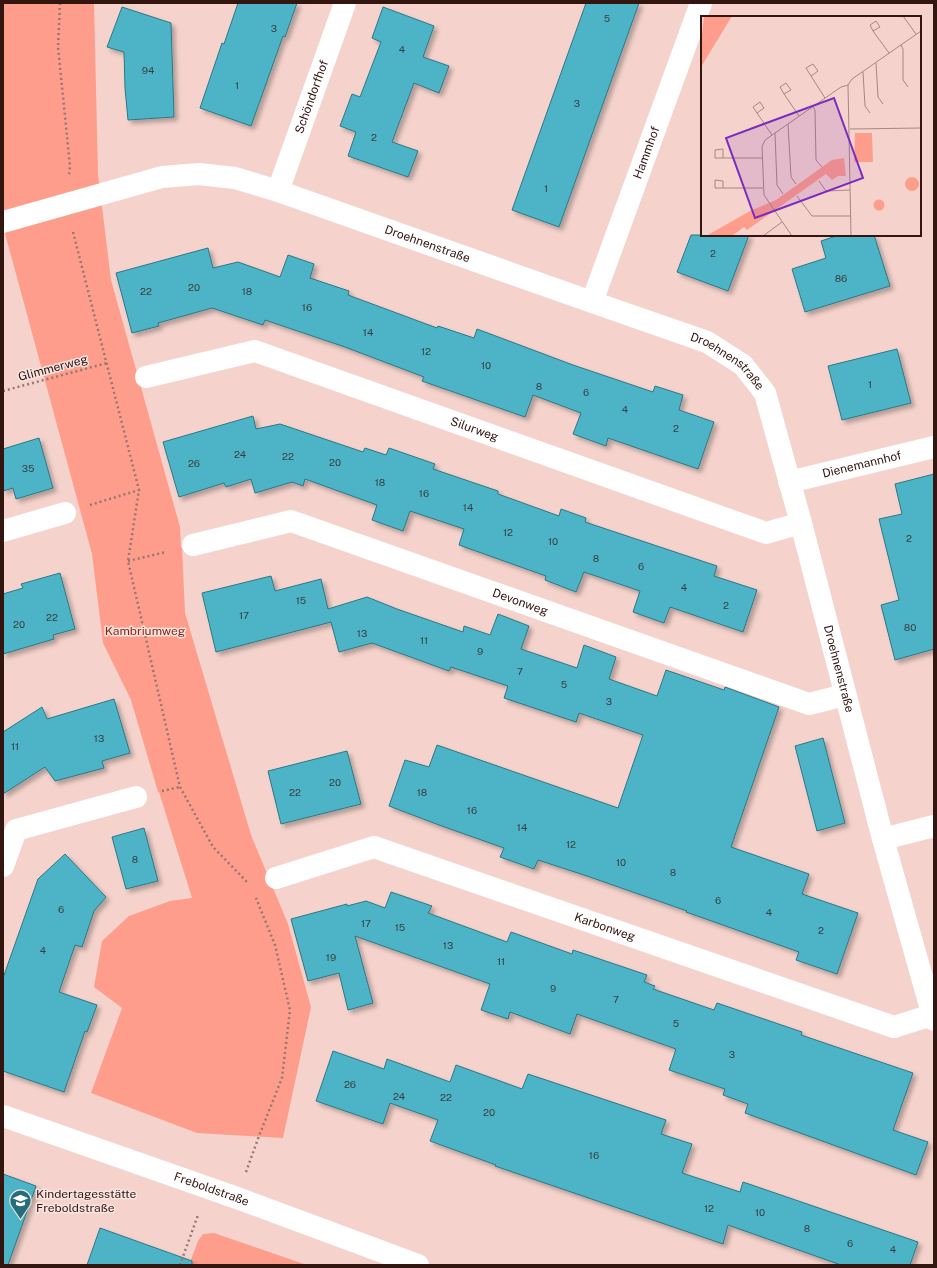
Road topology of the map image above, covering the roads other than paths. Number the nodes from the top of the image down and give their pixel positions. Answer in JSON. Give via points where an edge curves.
{"nodes":[{"id":1,"x":345,"y":3,"type":"edge"},
{"id":2,"x":701,"y":3,"type":"edge"},
{"id":3,"x":278,"y":191,"type":"junction"},
{"id":4,"x":3,"y":222,"type":"edge"},
{"id":5,"x":592,"y":302,"type":"junction"},
{"id":6,"x":146,"y":377,"type":"dead end"},
{"id":7,"x":934,"y":447,"type":"edge"},
{"id":8,"x":789,"y":482,"type":"junction"},
{"id":9,"x":65,"y":513,"type":"road end"},
{"id":10,"x":801,"y":523,"type":"junction"},
{"id":11,"x":3,"y":531,"type":"edge"},
{"id":12,"x":193,"y":545,"type":"road end"},
{"id":13,"x":845,"y":695,"type":"junction"},
{"id":14,"x":136,"y":798,"type":"dead end"},
{"id":15,"x":934,"y":826,"type":"edge"},
{"id":16,"x":883,"y":839,"type":"junction"},
{"id":17,"x":3,"y":866,"type":"edge"},
{"id":18,"x":276,"y":878,"type":"dead end"},
{"id":19,"x":933,"y":1017,"type":"edge"},
{"id":20,"x":3,"y":1116,"type":"edge"},
{"id":21,"x":418,"y":1265,"type":"edge"}],
"edges":[{"from":1,"to":3,"type":"street","name":"Schöndorfhof"},
{"from":2,"to":5,"type":"street","name":"Hammhof"},
{"from":3,"to":4,"type":"street","name":"Droehnenstraße","via":[[235,178],[199,174],[162,178]]},
{"from":3,"to":5,"type":"street","name":"Droehnenstraße"},
{"from":5,"to":8,"type":"street","name":"Droehnenstraße","via":[[707,342],[743,365],[765,392]]},
{"from":6,"to":10,"type":"street","name":"Silurweg","via":[[256,351],[766,533]]},
{"from":7,"to":8,"type":"street","name":"Dienemannhof"},
{"from":8,"to":10,"type":"street","name":"Droehnenstraße"},
{"from":9,"to":11,"type":"street"},
{"from":10,"to":13,"type":"street","name":"Droehnenstraße"},
{"from":12,"to":13,"type":"street","name":"Devonweg","via":[[291,521],[809,704]]},
{"from":13,"to":16,"type":"street","name":"Droehnenstraße"},
{"from":14,"to":17,"type":"street","via":[[16,830]]},
{"from":15,"to":16,"type":"street"},
{"from":16,"to":19,"type":"street","name":"Droehnenstraße"},
{"from":18,"to":19,"type":"street","name":"Karbonweg","via":[[374,847],[894,1027]]},
{"from":20,"to":21,"type":"street","name":"Freboldstraße"}]}
